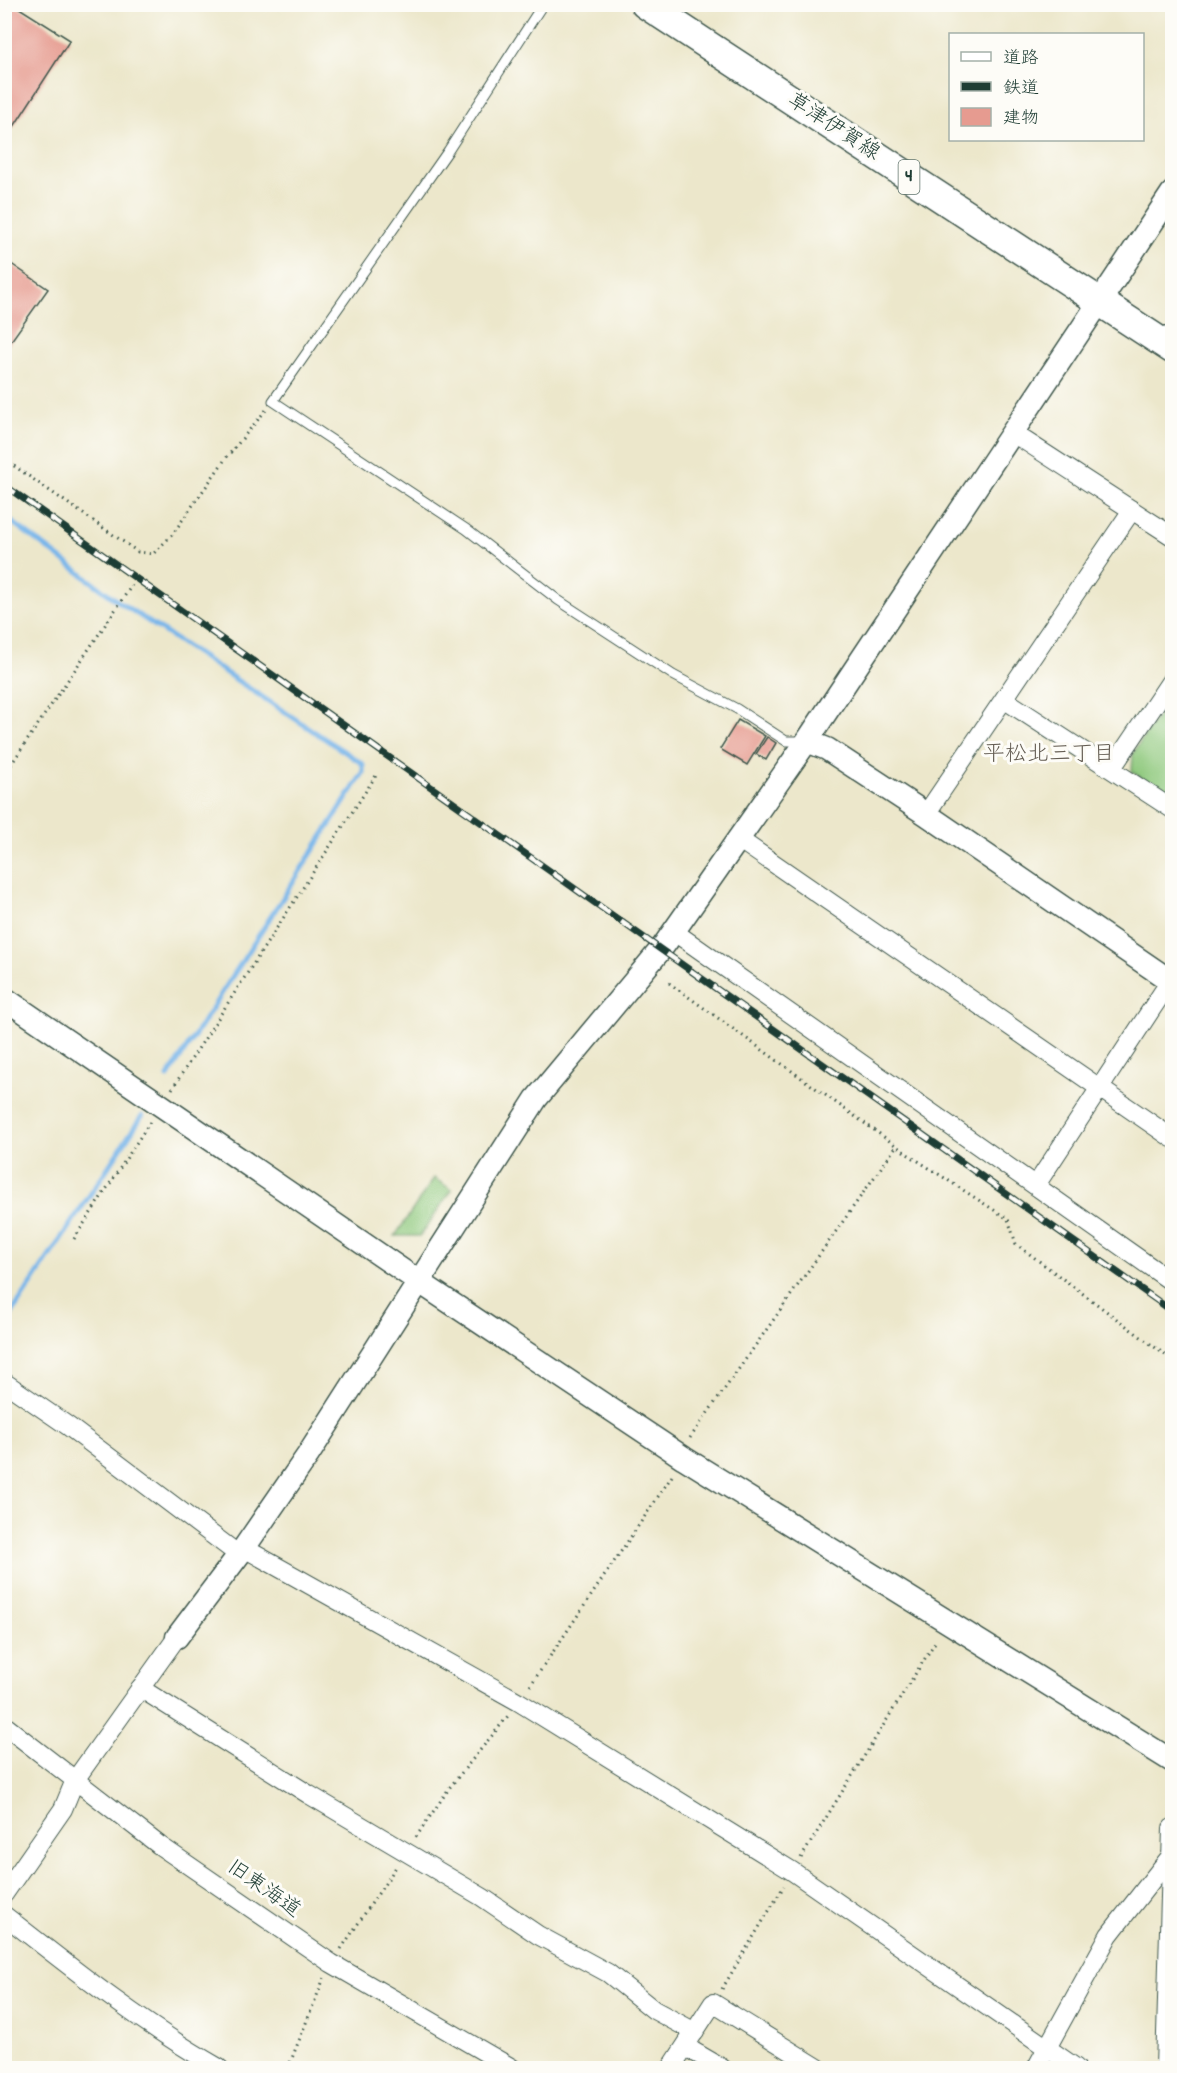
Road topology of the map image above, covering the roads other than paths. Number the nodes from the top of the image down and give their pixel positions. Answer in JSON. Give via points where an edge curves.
{"nodes":[{"id":1,"x":543,"y":4,"type":"edge"},
{"id":2,"x":645,"y":4,"type":"edge"},
{"id":3,"x":1173,"y":193,"type":"edge"},
{"id":4,"x":1101,"y":303,"type":"junction"},
{"id":5,"x":1173,"y":349,"type":"edge"},
{"id":6,"x":1013,"y":433,"type":"junction"},
{"id":7,"x":1132,"y":510,"type":"junction"},
{"id":8,"x":1173,"y":536,"type":"edge"},
{"id":9,"x":1173,"y":679,"type":"edge"},
{"id":10,"x":1005,"y":700,"type":"junction"},
{"id":11,"x":807,"y":741,"type":"junction"},
{"id":12,"x":1112,"y":768,"type":"junction"},
{"id":13,"x":1173,"y":809,"type":"edge"},
{"id":14,"x":926,"y":814,"type":"junction"},
{"id":15,"x":737,"y":838,"type":"junction"},
{"id":16,"x":674,"y":931,"type":"junction"},
{"id":17,"x":1172,"y":980,"type":"edge"},
{"id":18,"x":4,"y":998,"type":"edge"},
{"id":19,"x":1101,"y":1088,"type":"junction"},
{"id":20,"x":1173,"y":1138,"type":"edge"},
{"id":21,"x":1036,"y":1185,"type":"junction"},
{"id":22,"x":1173,"y":1281,"type":"edge"},
{"id":23,"x":421,"y":1283,"type":"junction"},
{"id":24,"x":4,"y":1382,"type":"edge"},
{"id":25,"x":242,"y":1552,"type":"junction"},
{"id":26,"x":177,"y":1637,"type":"joint"},
{"id":27,"x":140,"y":1688,"type":"junction"},
{"id":28,"x":4,"y":1725,"type":"edge"},
{"id":29,"x":1173,"y":1761,"type":"edge"},
{"id":30,"x":75,"y":1780,"type":"junction"},
{"id":31,"x":1173,"y":1828,"type":"edge"},
{"id":32,"x":1170,"y":1857,"type":"junction"},
{"id":33,"x":7,"y":1883,"type":"edge"},
{"id":34,"x":4,"y":1915,"type":"edge"},
{"id":35,"x":691,"y":2039,"type":"junction"},
{"id":36,"x":1046,"y":2049,"type":"junction"},
{"id":37,"x":219,"y":2068,"type":"edge"},
{"id":38,"x":512,"y":2068,"type":"edge"},
{"id":39,"x":671,"y":2068,"type":"edge"},
{"id":40,"x":723,"y":2068,"type":"edge"},
{"id":41,"x":818,"y":2068,"type":"edge"},
{"id":42,"x":1036,"y":2068,"type":"edge"},
{"id":43,"x":1076,"y":2068,"type":"edge"},
{"id":44,"x":1165,"y":2068,"type":"edge"}],
"edges":[{"from":1,"to":11,"type":"lane","via":[[448,151],[273,401],[466,529],[558,600],[673,675],[786,741]]},
{"from":2,"to":4,"type":"main road","name":"草津伊賀線","number":"4"},
{"from":3,"to":4,"type":"street"},
{"from":4,"to":5,"type":"main road","name":"草津伊賀線","number":"4"},
{"from":4,"to":6,"type":"street"},
{"from":6,"to":7,"type":"street"},
{"from":6,"to":11,"type":"street"},
{"from":7,"to":8,"type":"street"},
{"from":7,"to":10,"type":"street"},
{"from":9,"to":12,"type":"street"},
{"from":10,"to":12,"type":"street"},
{"from":10,"to":14,"type":"street"},
{"from":11,"to":14,"type":"street","via":[[827,749]]},
{"from":11,"to":15,"type":"street"},
{"from":12,"to":13,"type":"street"},
{"from":14,"to":17,"type":"street"},
{"from":15,"to":16,"type":"street"},
{"from":15,"to":19,"type":"street"},
{"from":16,"to":21,"type":"street"},
{"from":16,"to":23,"type":"street","via":[[536,1099]]},
{"from":17,"to":19,"type":"street"},
{"from":18,"to":23,"type":"street"},
{"from":19,"to":20,"type":"street"},
{"from":19,"to":21,"type":"street"},
{"from":21,"to":22,"type":"street"},
{"from":23,"to":25,"type":"street"},
{"from":23,"to":29,"type":"street","via":[[684,1458]]},
{"from":24,"to":25,"type":"street"},
{"from":25,"to":26,"type":"street"},
{"from":25,"to":36,"type":"street","via":[[519,1702],[792,1871]]},
{"from":26,"to":27,"type":"street"},
{"from":27,"to":30,"type":"street"},
{"from":27,"to":35,"type":"street","via":[[538,1935],[608,1973]]},
{"from":28,"to":30,"type":"street","name":"旧東海道"},
{"from":30,"to":33,"type":"street","via":[[63,1809]]},
{"from":30,"to":38,"type":"street","name":"旧東海道","via":[[159,1845],[331,1964]]},
{"from":31,"to":32,"type":"street"},
{"from":32,"to":36,"type":"street","via":[[1109,1935]]},
{"from":32,"to":44,"type":"street"},
{"from":34,"to":37,"type":"street","via":[[145,2023]]},
{"from":35,"to":39,"type":"street"},
{"from":35,"to":40,"type":"street"},
{"from":35,"to":41,"type":"street","via":[[713,2003]]},
{"from":36,"to":42,"type":"street"},
{"from":36,"to":43,"type":"street"}]}
